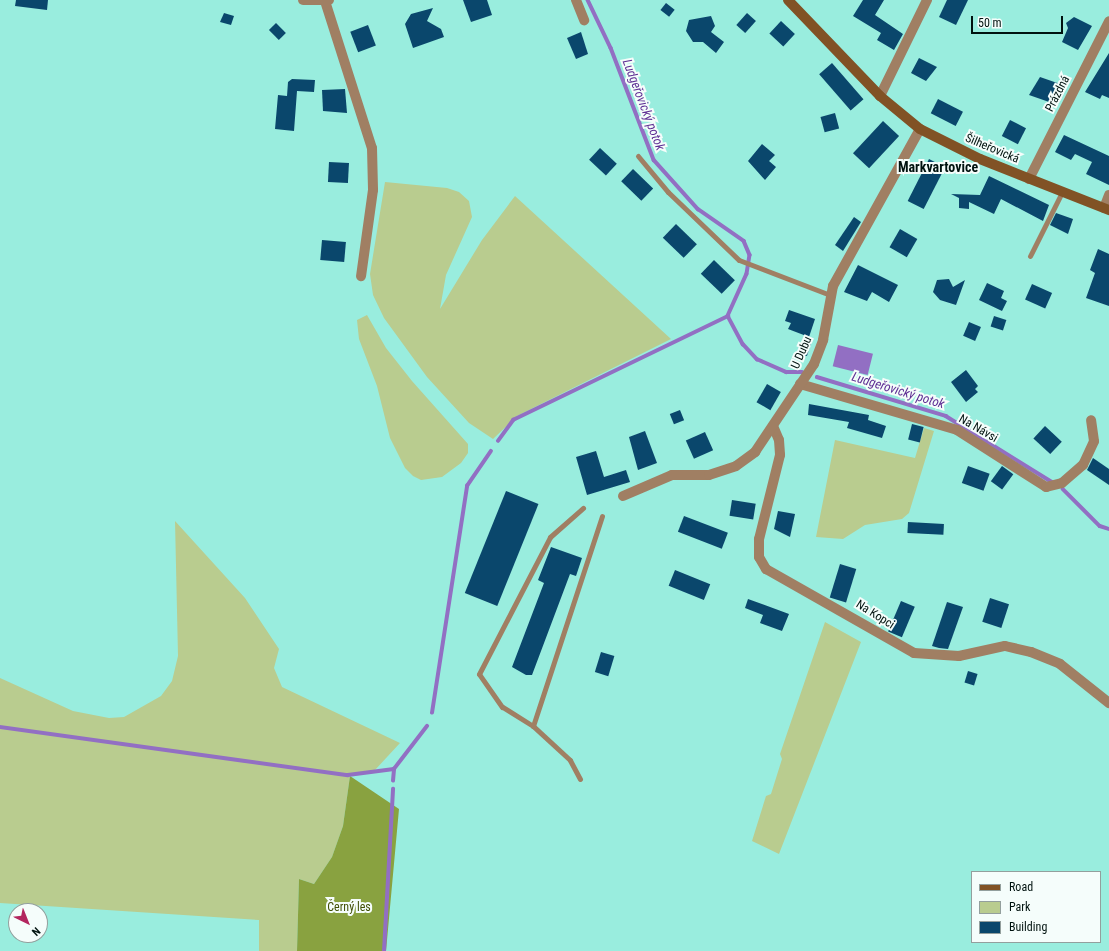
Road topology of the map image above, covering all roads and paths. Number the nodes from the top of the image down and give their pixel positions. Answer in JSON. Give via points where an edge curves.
{"nodes":[{"id":1,"x":303,"y":0,"type":"edge"},
{"id":2,"x":576,"y":0,"type":"edge"},
{"id":3,"x":788,"y":0,"type":"edge"},
{"id":4,"x":927,"y":0,"type":"edge"},
{"id":5,"x":327,"y":1,"type":"edge"},
{"id":6,"x":584,"y":20,"type":"dead end"},
{"id":7,"x":1109,"y":21,"type":"edge"},
{"id":8,"x":880,"y":96,"type":"junction"},
{"id":9,"x":920,"y":130,"type":"junction"},
{"id":10,"x":638,"y":156,"type":"dead end"},
{"id":11,"x":1030,"y":179,"type":"junction"},
{"id":12,"x":1062,"y":192,"type":"junction"},
{"id":13,"x":1109,"y":195,"type":"edge"},
{"id":14,"x":1106,"y":209,"type":"edge"},
{"id":15,"x":1030,"y":256,"type":"dead end"},
{"id":16,"x":361,"y":276,"type":"dead end"},
{"id":17,"x":830,"y":295,"type":"junction"},
{"id":18,"x":800,"y":384,"type":"junction"},
{"id":19,"x":1091,"y":420,"type":"dead end"},
{"id":20,"x":773,"y":426,"type":"junction"},
{"id":21,"x":623,"y":496,"type":"dead end"},
{"id":22,"x":582,"y":508,"type":"dead end"},
{"id":23,"x":602,"y":516,"type":"dead end"},
{"id":24,"x":1109,"y":703,"type":"edge"},
{"id":25,"x":534,"y":726,"type":"junction"},
{"id":26,"x":580,"y":779,"type":"dead end"}],
"edges":[{"from":1,"to":5,"type":"street"},
{"from":2,"to":6,"type":"street"},
{"from":3,"to":8,"type":"street","name":"Šilheřovická"},
{"from":4,"to":8,"type":"street"},
{"from":5,"to":16,"type":"street","via":[[372,148],[373,190]]},
{"from":7,"to":11,"type":"street","name":"Prázdná"},
{"from":8,"to":9,"type":"street","name":"Šilheřovická"},
{"from":9,"to":11,"type":"street","name":"Šilheřovická"},
{"from":9,"to":17,"type":"street","name":"U Dubu"},
{"from":10,"to":17,"type":"lane","via":[[668,192],[749,264]]},
{"from":11,"to":12,"type":"street","name":"Šilheřovická"},
{"from":12,"to":14,"type":"street","name":"Šilheřovická"},
{"from":12,"to":15,"type":"lane"},
{"from":13,"to":14,"type":"street","name":"Šilheřovická"},
{"from":17,"to":18,"type":"street","name":"U Dubu","via":[[823,340],[814,364]]},
{"from":18,"to":19,"type":"street","name":"Na Návsi","via":[[957,430],[1046,487],[1062,483],[1083,466],[1094,441]]},
{"from":18,"to":20,"type":"street","name":"U Dubu"},
{"from":20,"to":21,"type":"street","name":"U Dubu","via":[[755,452],[736,466],[709,475],[672,475]]},
{"from":20,"to":24,"type":"street","name":"Na Kopci","via":[[779,440],[780,455],[759,539],[759,557],[766,569],[914,653],[959,656],[1005,646],[1031,652],[1060,664]]},
{"from":22,"to":25,"type":"lane","via":[[550,537],[479,674],[502,707]]},
{"from":23,"to":25,"type":"lane"},
{"from":25,"to":26,"type":"lane","via":[[570,760]]}]}
